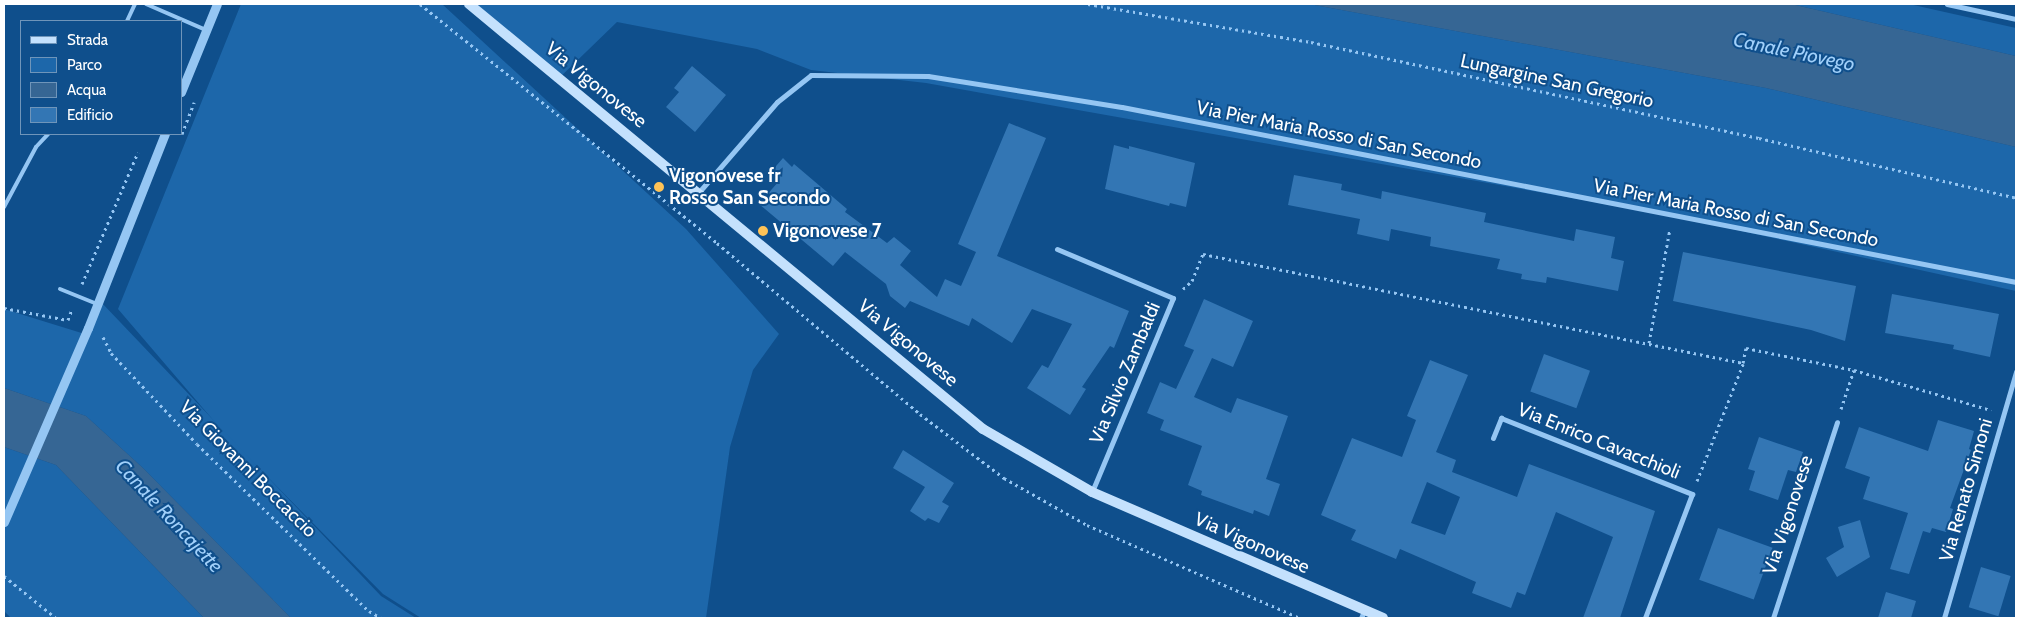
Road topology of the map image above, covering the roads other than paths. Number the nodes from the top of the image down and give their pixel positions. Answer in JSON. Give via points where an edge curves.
{"nodes":[{"id":1,"x":135,"y":4,"type":"edge"},
{"id":2,"x":146,"y":4,"type":"edge"},
{"id":3,"x":218,"y":4,"type":"edge"},
{"id":4,"x":469,"y":4,"type":"edge"},
{"id":5,"x":1947,"y":4,"type":"edge"},
{"id":6,"x":2016,"y":19,"type":"edge"},
{"id":7,"x":127,"y":20,"type":"edge"},
{"id":8,"x":206,"y":30,"type":"junction"},
{"id":9,"x":182,"y":90,"type":"edge"},
{"id":10,"x":47,"y":135,"type":"edge"},
{"id":11,"x":165,"y":135,"type":"edge"},
{"id":12,"x":700,"y":192,"type":"junction"},
{"id":13,"x":4,"y":206,"type":"edge"},
{"id":14,"x":1057,"y":249,"type":"dead end"},
{"id":15,"x":2016,"y":282,"type":"edge"},
{"id":16,"x":60,"y":289,"type":"dead end"},
{"id":17,"x":98,"y":304,"type":"junction"},
{"id":18,"x":2016,"y":371,"type":"edge"},
{"id":19,"x":1837,"y":422,"type":"road end"},
{"id":20,"x":1493,"y":438,"type":"dead end"},
{"id":21,"x":1092,"y":492,"type":"junction"},
{"id":22,"x":4,"y":522,"type":"edge"},
{"id":23,"x":1363,"y":615,"type":"edge"},
{"id":24,"x":1383,"y":618,"type":"edge"},
{"id":25,"x":1645,"y":618,"type":"edge"},
{"id":26,"x":1773,"y":618,"type":"edge"},
{"id":27,"x":1944,"y":618,"type":"edge"}],
"edges":[{"from":1,"to":7,"type":"lane"},
{"from":2,"to":8,"type":"lane"},
{"from":3,"to":8,"type":"street"},
{"from":4,"to":12,"type":"main road","name":"Via Vigonovese"},
{"from":5,"to":6,"type":"street"},
{"from":8,"to":9,"type":"street"},
{"from":10,"to":13,"type":"lane","via":[[36,147]]},
{"from":11,"to":17,"type":"street"},
{"from":12,"to":15,"type":"street","name":"Via Pier Maria Rosso di San Secondo","via":[[777,102],[811,75],[928,76],[1122,108]]},
{"from":12,"to":21,"type":"main road","name":"Via Vigonovese","via":[[983,429]]},
{"from":14,"to":21,"type":"street","name":"Via Silvio Zambaldi","via":[[1173,298]]},
{"from":16,"to":17,"type":"lane"},
{"from":17,"to":22,"type":"street"},
{"from":18,"to":27,"type":"street","name":"Via Renato Simoni"},
{"from":19,"to":26,"type":"street","name":"Via Vigonovese"},
{"from":20,"to":25,"type":"street","name":"Via Enrico Cavacchioli","via":[[1501,418],[1692,494]]},
{"from":21,"to":23,"type":"main road","name":"Via Vigonovese"},
{"from":23,"to":24,"type":"main road","name":"Via Vigonovese"}]}
